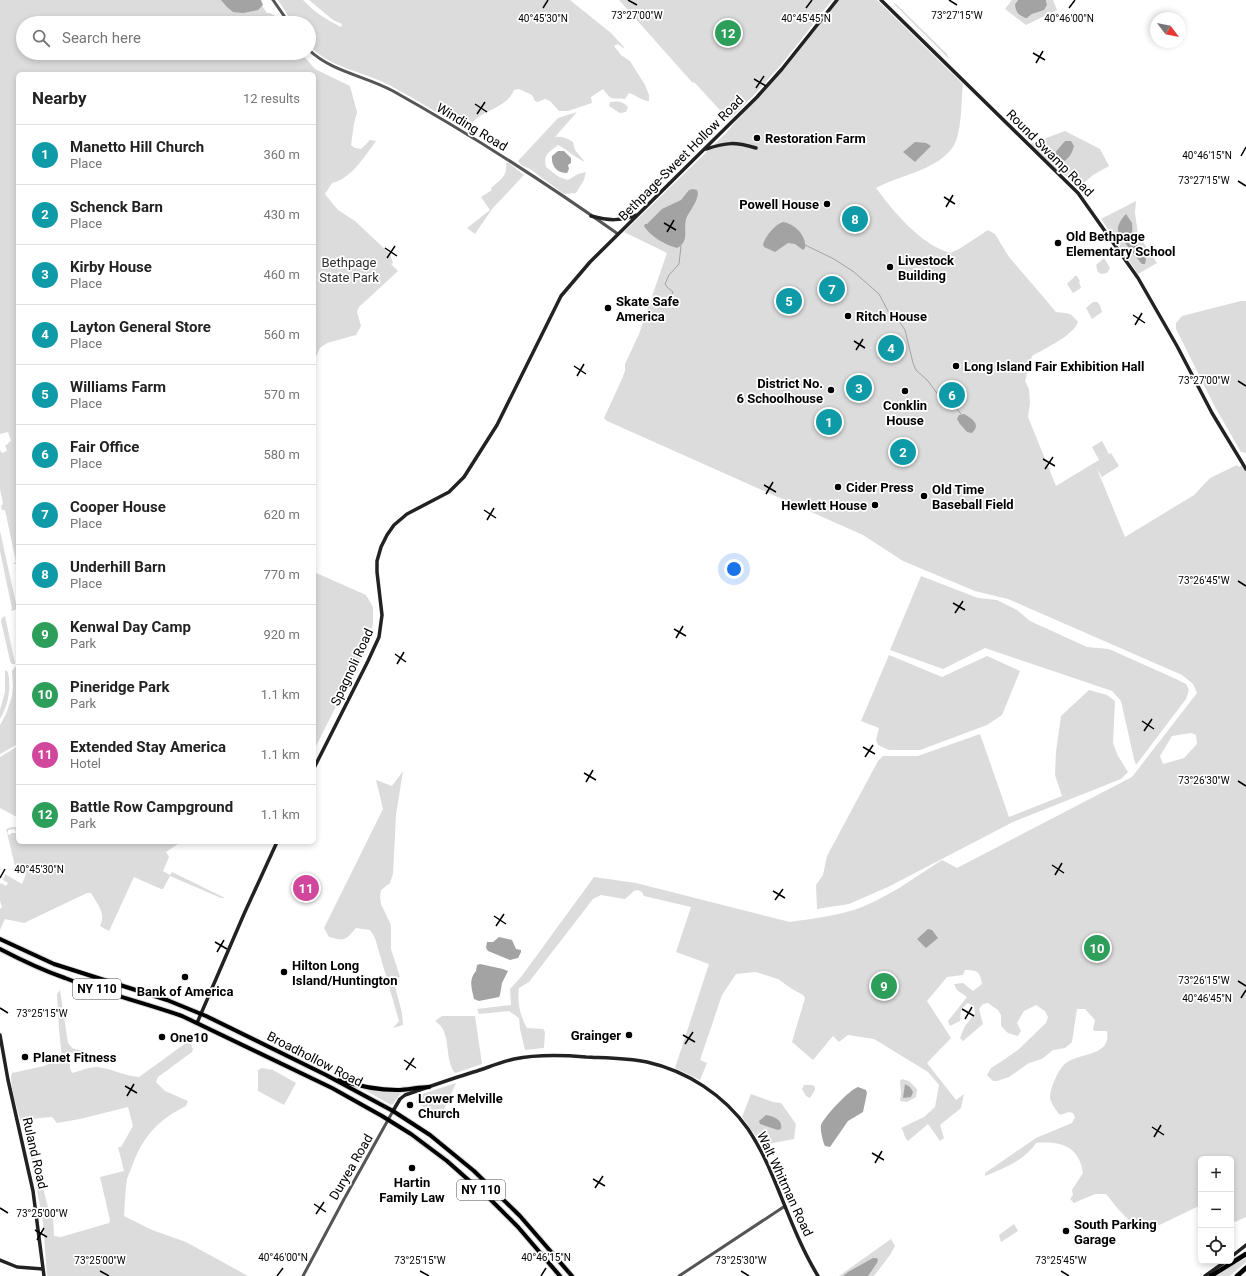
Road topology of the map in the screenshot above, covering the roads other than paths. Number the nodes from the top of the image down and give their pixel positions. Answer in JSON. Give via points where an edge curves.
{"nodes":[{"id":1,"x":273,"y":0,"type":"edge"},
{"id":2,"x":837,"y":0,"type":"edge"},
{"id":3,"x":881,"y":0,"type":"edge"},
{"id":4,"x":284,"y":16,"type":"edge"},
{"id":5,"x":316,"y":56,"type":"edge"},
{"id":6,"x":756,"y":148,"type":"dead end"},
{"id":7,"x":705,"y":149,"type":"junction"},
{"id":8,"x":638,"y":215,"type":"junction"},
{"id":9,"x":592,"y":216,"type":"junction"},
{"id":10,"x":618,"y":234,"type":"junction"},
{"id":11,"x":517,"y":385,"type":"joint"},
{"id":12,"x":1246,"y":469,"type":"edge"},
{"id":13,"x":316,"y":764,"type":"edge"},
{"id":14,"x":276,"y":844,"type":"edge"},
{"id":15,"x":0,"y":939,"type":"edge"},
{"id":16,"x":0,"y":949,"type":"edge"},
{"id":17,"x":201,"y":1014,"type":"junction"},
{"id":18,"x":197,"y":1023,"type":"junction"},
{"id":19,"x":0,"y":1035,"type":"edge"},
{"id":20,"x":326,"y":1075,"type":"junction"},
{"id":21,"x":429,"y":1087,"type":"junction"},
{"id":22,"x":393,"y":1111,"type":"junction"},
{"id":23,"x":389,"y":1120,"type":"junction"},
{"id":24,"x":785,"y":1206,"type":"junction"},
{"id":25,"x":1246,"y":1245,"type":"edge"},
{"id":26,"x":1246,"y":1254,"type":"edge"},
{"id":27,"x":1234,"y":1255,"type":"edge"},
{"id":28,"x":0,"y":1260,"type":"edge"},
{"id":29,"x":1222,"y":1264,"type":"edge"},
{"id":30,"x":1246,"y":1268,"type":"edge"},
{"id":31,"x":44,"y":1269,"type":"junction"},
{"id":32,"x":44,"y":1276,"type":"edge"},
{"id":33,"x":303,"y":1276,"type":"edge"},
{"id":34,"x":560,"y":1276,"type":"edge"},
{"id":35,"x":572,"y":1276,"type":"edge"},
{"id":36,"x":679,"y":1276,"type":"edge"},
{"id":37,"x":818,"y":1276,"type":"edge"},
{"id":38,"x":1205,"y":1276,"type":"edge"},
{"id":39,"x":1211,"y":1276,"type":"edge"},
{"id":40,"x":1238,"y":1276,"type":"edge"}],
"edges":[{"from":1,"to":4,"type":"street"},
{"from":2,"to":7,"type":"main road","name":"Bethpage-Sweet Hollow Road","via":[[782,69]]},
{"from":3,"to":12,"type":"main road","name":"Round Swamp Road","via":[[1078,193],[1138,278],[1212,413]]},
{"from":5,"to":9,"type":"street","name":"Winding Road","via":[[332,66],[394,91],[493,151]]},
{"from":6,"to":7,"type":"main road","via":[[731,143]]},
{"from":7,"to":8,"type":"main road","name":"Bethpage-Sweet Hollow Road"},
{"from":8,"to":9,"type":"main road","via":[[623,220]]},
{"from":8,"to":10,"type":"main road","name":"Bethpage-Sweet Hollow Road"},
{"from":9,"to":10,"type":"street","name":"Winding Road"},
{"from":10,"to":11,"type":"main road","name":"Bethpage-Sweet Hollow Road","via":[[561,296]]},
{"from":11,"to":13,"type":"main road","name":"Spagnoli Road","via":[[495,429],[464,477],[449,492],[401,518],[383,541],[378,554],[377,568],[382,615],[379,637]]},
{"from":14,"to":17,"type":"main road"},
{"from":15,"to":17,"type":"main road","name":"Broadhollow Road","number":"NY 110","via":[[54,964]]},
{"from":16,"to":18,"type":"main road","name":"Broadhollow Road","number":"NY 110","via":[[38,968],[158,1007]]},
{"from":17,"to":18,"type":"main road"},
{"from":17,"to":20,"type":"main road","name":"Broadhollow Road","number":"NY 110"},
{"from":18,"to":23,"type":"main road","name":"Broadhollow Road","number":"NY 110","via":[[332,1088]]},
{"from":19,"to":31,"type":"main road","name":"Ruland Road","via":[[33,1191]]},
{"from":20,"to":21,"type":"main road","via":[[358,1086],[383,1090]]},
{"from":20,"to":22,"type":"main road","name":"Broadhollow Road","number":"NY 110"},
{"from":21,"to":22,"type":"main road","name":"Walt Whitman Road","via":[[402,1097]]},
{"from":21,"to":24,"type":"main road","name":"Walt Whitman Road","via":[[508,1061],[537,1056],[632,1060],[663,1067],[705,1087],[739,1118],[759,1147]]},
{"from":22,"to":23,"type":"street","name":"Duryea Road"},
{"from":22,"to":35,"type":"main road","name":"Broadhollow Road","number":"NY 110","via":[[430,1135],[474,1171],[520,1216]]},
{"from":23,"to":33,"type":"street","name":"Duryea Road"},
{"from":23,"to":34,"type":"main road","name":"Broadhollow Road","number":"NY 110","via":[[447,1161],[490,1199]]},
{"from":24,"to":36,"type":"street"},
{"from":24,"to":37,"type":"main road","name":"Walt Whitman Road"},
{"from":25,"to":27,"type":"main road"},
{"from":26,"to":39,"type":"highway"},
{"from":28,"to":31,"type":"main road","via":[[17,1268]]},
{"from":29,"to":38,"type":"main road"},
{"from":30,"to":40,"type":"highway"},
{"from":31,"to":32,"type":"main road","name":"Ruland Road"}]}
